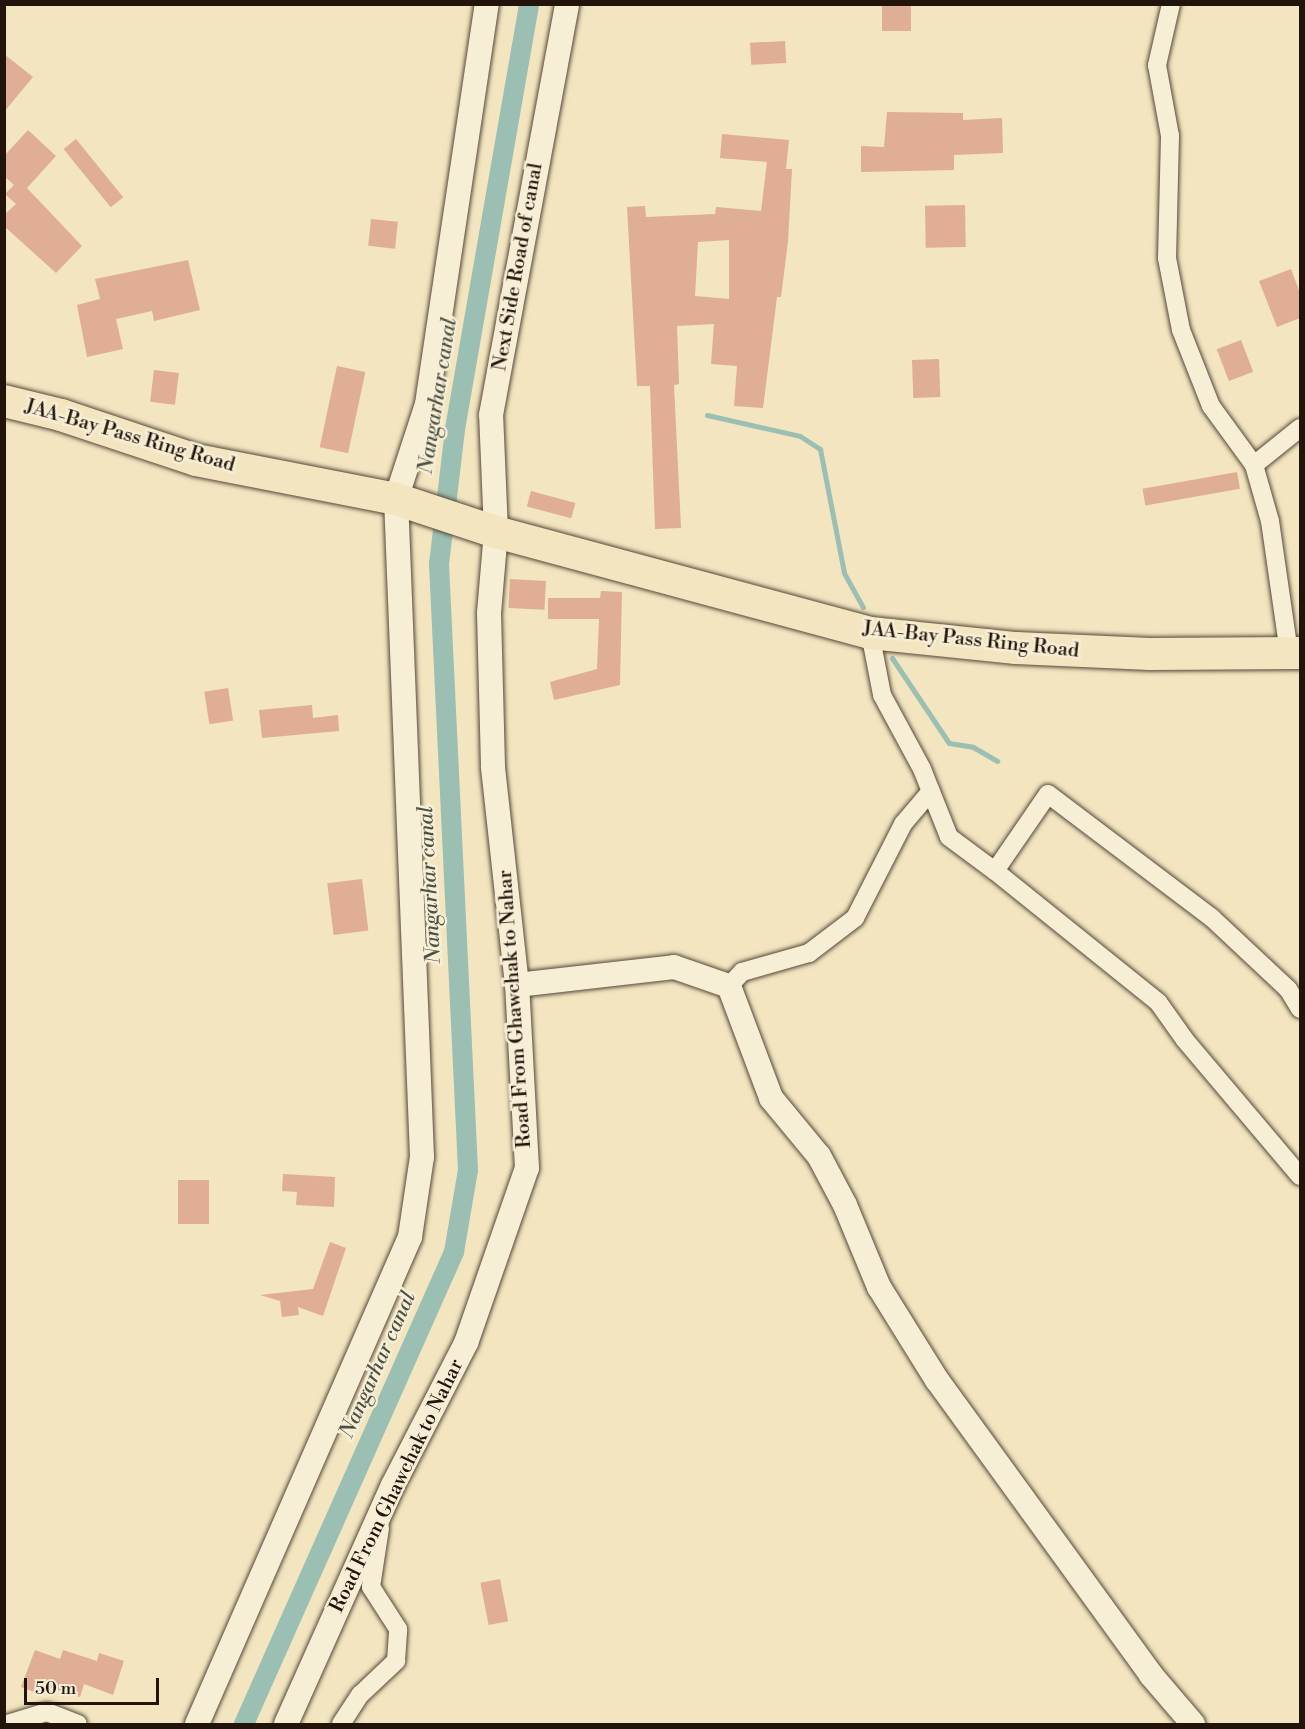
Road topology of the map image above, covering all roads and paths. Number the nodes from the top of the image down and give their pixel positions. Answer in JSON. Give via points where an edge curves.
{"nodes":[{"id":1,"x":487,"y":4,"type":"edge"},
{"id":2,"x":567,"y":4,"type":"edge"},
{"id":3,"x":1171,"y":4,"type":"edge"},
{"id":4,"x":4,"y":401,"type":"edge"},
{"id":5,"x":1300,"y":428,"type":"edge"},
{"id":6,"x":1254,"y":465,"type":"junction"},
{"id":7,"x":396,"y":500,"type":"junction"},
{"id":8,"x":486,"y":528,"type":"junction"},
{"id":9,"x":870,"y":633,"type":"junction"},
{"id":10,"x":1295,"y":653,"type":"edge"},
{"id":11,"x":931,"y":791,"type":"junction"},
{"id":12,"x":996,"y":871,"type":"junction"},
{"id":13,"x":517,"y":984,"type":"junction"},
{"id":14,"x":729,"y":986,"type":"junction"},
{"id":15,"x":1300,"y":1009,"type":"edge"},
{"id":16,"x":1300,"y":1176,"type":"edge"},
{"id":17,"x":382,"y":1511,"type":"junction"},
{"id":18,"x":8,"y":1725,"type":"edge"},
{"id":19,"x":78,"y":1725,"type":"edge"},
{"id":20,"x":197,"y":1725,"type":"edge"},
{"id":21,"x":286,"y":1725,"type":"edge"},
{"id":22,"x":341,"y":1725,"type":"edge"},
{"id":23,"x":1193,"y":1725,"type":"edge"}],
"edges":[{"from":1,"to":7,"type":"street","via":[[427,404]]},
{"from":2,"to":8,"type":"street","name":"Next Side Road of canal","via":[[491,414]]},
{"from":3,"to":6,"type":"street","via":[[1157,65],[1170,136],[1167,258],[1181,330],[1211,406]]},
{"from":4,"to":7,"type":"highway","name":"JAA-Bay Pass Ring Road","via":[[61,415],[196,460]]},
{"from":5,"to":6,"type":"street"},
{"from":6,"to":10,"type":"street","via":[[1270,520]]},
{"from":7,"to":8,"type":"highway","name":"JAA-Bay Pass Ring Road"},
{"from":7,"to":20,"type":"street","via":[[422,1157],[410,1238]]},
{"from":8,"to":9,"type":"highway","name":"JAA-Bay Pass Ring Road"},
{"from":8,"to":13,"type":"street","name":"Road From Ghawchak to Nahar","via":[[494,766]]},
{"from":9,"to":10,"type":"highway","name":"JAA-Bay Pass Ring Road","via":[[1027,648],[1150,654]]},
{"from":9,"to":11,"type":"street","via":[[882,695]]},
{"from":11,"to":12,"type":"street","via":[[949,837]]},
{"from":11,"to":14,"type":"street","via":[[903,824],[855,918],[809,953],[742,972]]},
{"from":12,"to":15,"type":"street","via":[[1048,794],[1212,918],[1288,989]]},
{"from":12,"to":16,"type":"street","via":[[1158,1002],[1185,1040]]},
{"from":13,"to":14,"type":"street","via":[[674,967]]},
{"from":13,"to":17,"type":"street","name":"Road From Ghawchak to Nahar","via":[[527,1168],[466,1343]]},
{"from":14,"to":23,"type":"street","via":[[771,1098],[819,1156],[845,1205],[879,1287],[937,1380],[1151,1675]]},
{"from":17,"to":21,"type":"street","name":"Road From Ghawchak to Nahar"},
{"from":17,"to":22,"type":"street","via":[[371,1587],[398,1629],[396,1661],[360,1695]]},
{"from":18,"to":19,"type":"street","via":[[47,1712]]}]}
